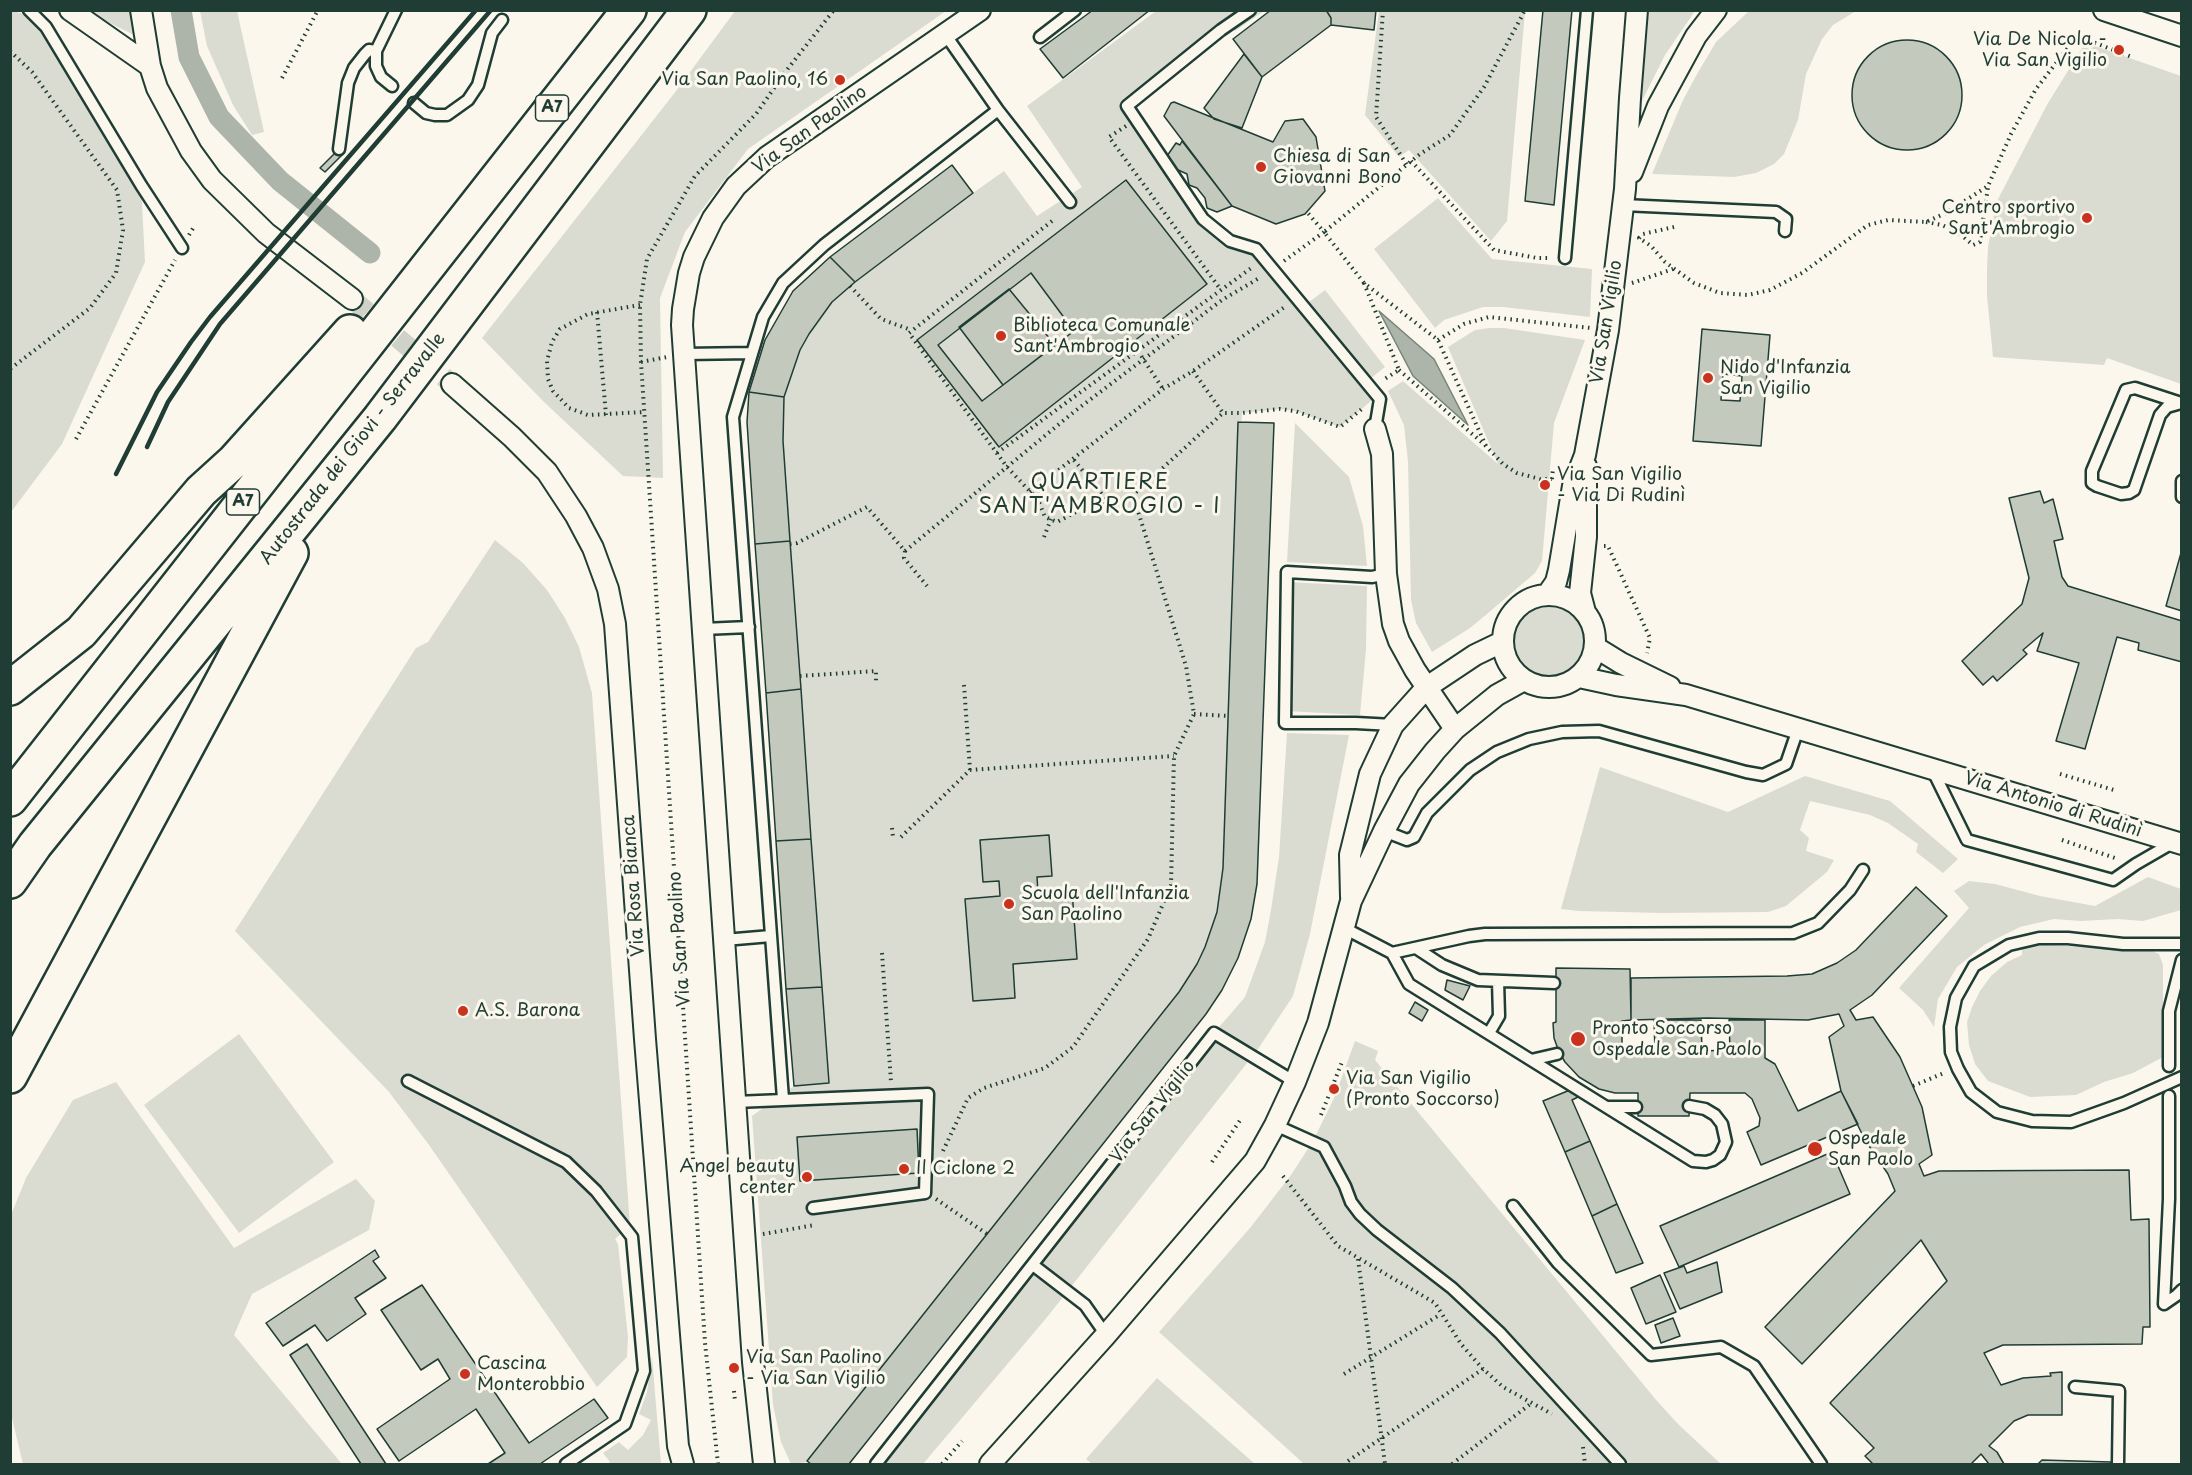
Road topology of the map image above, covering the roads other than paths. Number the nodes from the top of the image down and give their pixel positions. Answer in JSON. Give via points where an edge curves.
{"nodes":[{"id":1,"x":29,"y":10,"type":"edge"},
{"id":2,"x":70,"y":10,"type":"edge"},
{"id":3,"x":141,"y":10,"type":"edge"},
{"id":4,"x":396,"y":10,"type":"edge"},
{"id":5,"x":628,"y":10,"type":"edge"},
{"id":6,"x":689,"y":10,"type":"edge"},
{"id":7,"x":980,"y":10,"type":"edge"},
{"id":8,"x":1076,"y":10,"type":"edge"},
{"id":9,"x":1250,"y":10,"type":"edge"},
{"id":10,"x":1587,"y":10,"type":"edge"},
{"id":11,"x":1637,"y":10,"type":"edge"},
{"id":12,"x":1716,"y":10,"type":"edge"},
{"id":13,"x":2104,"y":10,"type":"edge"},
{"id":14,"x":501,"y":20,"type":"dead end"},
{"id":15,"x":945,"y":34,"type":"junction"},
{"id":16,"x":2181,"y":36,"type":"edge"},
{"id":17,"x":1040,"y":37,"type":"dead end"},
{"id":18,"x":376,"y":51,"type":"junction"},
{"id":19,"x":150,"y":66,"type":"junction"},
{"id":20,"x":392,"y":86,"type":"dead end"},
{"id":21,"x":414,"y":104,"type":"dead end"},
{"id":22,"x":998,"y":110,"type":"junction"},
{"id":23,"x":339,"y":149,"type":"dead end"},
{"id":24,"x":1624,"y":197,"type":"junction"},
{"id":25,"x":1070,"y":201,"type":"dead end"},
{"id":26,"x":475,"y":205,"type":"junction"},
{"id":27,"x":1785,"y":231,"type":"dead end"},
{"id":28,"x":182,"y":248,"type":"road end"},
{"id":29,"x":1565,"y":258,"type":"road end"},
{"id":30,"x":352,"y":299,"type":"tunnel mouth"},
{"id":31,"x":752,"y":352,"type":"junction"},
{"id":32,"x":684,"y":354,"type":"junction"},
{"id":33,"x":452,"y":384,"type":"tunnel mouth"},
{"id":34,"x":2181,"y":403,"type":"edge"},
{"id":35,"x":1375,"y":429,"type":"joint"},
{"id":36,"x":1585,"y":455,"type":"junction"},
{"id":37,"x":2181,"y":481,"type":"edge"},
{"id":38,"x":329,"y":483,"type":"junction"},
{"id":39,"x":2181,"y":497,"type":"edge"},
{"id":40,"x":1386,"y":574,"type":"junction"},
{"id":41,"x":1547,"y":595,"type":"junction"},
{"id":42,"x":1585,"y":612,"type":"junction"},
{"id":43,"x":749,"y":627,"type":"junction"},
{"id":44,"x":703,"y":629,"type":"junction"},
{"id":45,"x":1502,"y":642,"type":"junction"},
{"id":46,"x":1594,"y":647,"type":"junction"},
{"id":47,"x":1579,"y":677,"type":"junction"},
{"id":48,"x":1524,"y":680,"type":"junction"},
{"id":49,"x":1427,"y":687,"type":"junction"},
{"id":50,"x":10,"y":688,"type":"edge"},
{"id":51,"x":1686,"y":695,"type":"junction"},
{"id":52,"x":1393,"y":725,"type":"junction"},
{"id":53,"x":1455,"y":729,"type":"junction"},
{"id":54,"x":1798,"y":729,"type":"junction"},
{"id":55,"x":1932,"y":769,"type":"junction"},
{"id":56,"x":10,"y":798,"type":"edge"},
{"id":57,"x":1384,"y":831,"type":"junction"},
{"id":58,"x":2178,"y":843,"type":"edge"},
{"id":59,"x":1863,"y":870,"type":"dead end"},
{"id":60,"x":10,"y":881,"type":"edge"},
{"id":61,"x":1351,"y":901,"type":"junction"},
{"id":62,"x":1344,"y":928,"type":"junction"},
{"id":63,"x":771,"y":936,"type":"junction"},
{"id":64,"x":724,"y":940,"type":"junction"},
{"id":65,"x":2181,"y":944,"type":"edge"},
{"id":66,"x":1416,"y":948,"type":"junction"},
{"id":67,"x":1392,"y":953,"type":"junction"},
{"id":68,"x":2181,"y":960,"type":"edge"},
{"id":69,"x":1498,"y":981,"type":"junction"},
{"id":70,"x":1554,"y":983,"type":"dead end"},
{"id":71,"x":1489,"y":1033,"type":"junction"},
{"id":72,"x":1557,"y":1054,"type":"dead end"},
{"id":73,"x":1531,"y":1060,"type":"junction"},
{"id":74,"x":2169,"y":1066,"type":"dead end"},
{"id":75,"x":10,"y":1076,"type":"edge"},
{"id":76,"x":2181,"y":1077,"type":"edge"},
{"id":77,"x":408,"y":1081,"type":"dead end"},
{"id":78,"x":1295,"y":1082,"type":"junction"},
{"id":79,"x":2169,"y":1096,"type":"dead end"},
{"id":80,"x":783,"y":1099,"type":"junction"},
{"id":81,"x":735,"y":1102,"type":"junction"},
{"id":82,"x":1689,"y":1106,"type":"dead end"},
{"id":83,"x":1607,"y":1107,"type":"junction"},
{"id":84,"x":1636,"y":1107,"type":"dead end"},
{"id":85,"x":1275,"y":1125,"type":"junction"},
{"id":86,"x":1514,"y":1206,"type":"dead end"},
{"id":87,"x":813,"y":1208,"type":"dead end"},
{"id":88,"x":1033,"y":1265,"type":"junction"},
{"id":89,"x":2181,"y":1290,"type":"edge"},
{"id":90,"x":1106,"y":1335,"type":"junction"},
{"id":91,"x":2075,"y":1387,"type":"dead end"},
{"id":92,"x":679,"y":1458,"type":"edge"},
{"id":93,"x":766,"y":1459,"type":"edge"},
{"id":94,"x":566,"y":1464,"type":"edge"},
{"id":95,"x":876,"y":1464,"type":"edge"},
{"id":96,"x":990,"y":1464,"type":"edge"},
{"id":97,"x":1620,"y":1464,"type":"edge"},
{"id":98,"x":1821,"y":1464,"type":"edge"},
{"id":99,"x":2118,"y":1464,"type":"edge"}],
"edges":[{"from":1,"to":28,"type":"lane","via":[[46,27]]},
{"from":2,"to":19,"type":"street"},
{"from":3,"to":19,"type":"street"},
{"from":4,"to":18,"type":"lane"},
{"from":5,"to":26,"type":"highway","number":"A7"},
{"from":6,"to":38,"type":"highway","name":"Autostrada dei Giovi - Serravalle"},
{"from":7,"to":15,"type":"street","name":"Via San Paolino"},
{"from":8,"to":17,"type":"lane"},
{"from":9,"to":35,"type":"lane","via":[[1127,106],[1203,219],[1230,241],[1256,249],[1380,399]]},
{"from":10,"to":29,"type":"lane"},
{"from":11,"to":24,"type":"street","name":"Via San Vigilio"},
{"from":12,"to":24,"type":"street","name":"Via San Vigilio","via":[[1696,36],[1658,106]]},
{"from":13,"to":16,"type":"street"},
{"from":14,"to":21,"type":"lane","via":[[492,33],[478,85],[468,100],[447,115],[426,113]]},
{"from":15,"to":22,"type":"lane"},
{"from":15,"to":32,"type":"street","name":"Via San Paolino","via":[[767,157],[736,186],[713,218],[689,273],[683,309]]},
{"from":18,"to":20,"type":"lane","via":[[381,77]]},
{"from":18,"to":23,"type":"lane","via":[[369,50],[348,83]]},
{"from":19,"to":30,"type":"street","via":[[174,122],[212,180],[266,233]]},
{"from":22,"to":25,"type":"lane"},
{"from":22,"to":31,"type":"lane","via":[[824,245],[783,283],[763,317]]},
{"from":24,"to":27,"type":"lane","via":[[1776,212],[1786,219]]},
{"from":24,"to":36,"type":"street","name":"Via San Vigilio","via":[[1608,330]]},
{"from":26,"to":50,"type":"highway","via":[[388,285],[242,453],[201,491],[81,632]]},
{"from":26,"to":56,"type":"highway","number":"A7"},
{"from":31,"to":32,"type":"lane"},
{"from":31,"to":43,"type":"lane","via":[[733,417]]},
{"from":32,"to":44,"type":"street","name":"Via San Paolino"},
{"from":33,"to":92,"type":"street","name":"Via Rosa Bianca","via":[[547,472],[593,548],[608,589],[615,624]]},
{"from":34,"to":34,"type":"lane","via":[[2135,388],[2126,390],[2092,471],[2092,483],[2121,494],[2134,490],[2160,415],[2167,406]]},
{"from":35,"to":40,"type":"street","via":[[1382,454]]},
{"from":36,"to":41,"type":"street","name":"Via San Vigilio","via":[[1573,486],[1556,582]]},
{"from":36,"to":42,"type":"street","name":"Via San Vigilio","via":[[1586,537],[1580,593]]},
{"from":37,"to":39,"type":"lane"},
{"from":38,"to":60,"type":"highway","name":"Autostrada dei Giovi - Serravalle","via":[[35,845]]},
{"from":38,"to":75,"type":"highway"},
{"from":40,"to":49,"type":"street","via":[[1393,624],[1409,660]]},
{"from":40,"to":52,"type":"lane","via":[[1372,577],[1287,572],[1285,723]]},
{"from":41,"to":42,"type":"street","via":[[1567,598]]},
{"from":41,"to":45,"type":"street","via":[[1533,598],[1514,611],[1505,625]]},
{"from":42,"to":46,"type":"street","via":[[1593,627]]},
{"from":43,"to":44,"type":"lane"},
{"from":43,"to":63,"type":"lane"},
{"from":44,"to":64,"type":"street","name":"Via San Paolino"},
{"from":45,"to":48,"type":"street","via":[[1507,662]]},
{"from":45,"to":49,"type":"street"},
{"from":46,"to":47,"type":"street"},
{"from":46,"to":51,"type":"street","name":"Via Antonio di Rudinì"},
{"from":47,"to":48,"type":"street","via":[[1555,687]]},
{"from":47,"to":51,"type":"street","name":"Via Antonio di Rudinì"},
{"from":48,"to":53,"type":"street","via":[[1497,695]]},
{"from":49,"to":52,"type":"street"},
{"from":49,"to":53,"type":"street"},
{"from":51,"to":54,"type":"street","name":"Via Antonio di Rudinì"},
{"from":52,"to":61,"type":"street","via":[[1370,774],[1350,855]]},
{"from":53,"to":57,"type":"street","via":[[1409,784]]},
{"from":54,"to":55,"type":"street","name":"Via Antonio di Rudinì"},
{"from":54,"to":57,"type":"lane","via":[[1786,764],[1763,775],[1599,731],[1562,732],[1529,739],[1497,752],[1470,770],[1427,813],[1414,837],[1407,840]]},
{"from":55,"to":58,"type":"street","name":"Via Antonio di Rudinì"},
{"from":55,"to":58,"type":"lane","name":"Via Antonio di Rudinì","via":[[1967,840],[2113,880]]},
{"from":57,"to":61,"type":"street"},
{"from":59,"to":66,"type":"lane","via":[[1850,890],[1818,923],[1793,933],[1485,934]]},
{"from":61,"to":62,"type":"street"},
{"from":62,"to":67,"type":"lane"},
{"from":62,"to":78,"type":"street","via":[[1317,1023]]},
{"from":63,"to":64,"type":"lane"},
{"from":63,"to":80,"type":"lane"},
{"from":64,"to":81,"type":"street","name":"Via San Paolino"},
{"from":65,"to":76,"type":"lane","via":[[2039,938],[2009,945],[1974,966],[1956,998],[1950,1027],[1951,1052],[1971,1092],[1997,1112],[2032,1122],[2071,1122]]},
{"from":66,"to":67,"type":"lane"},
{"from":66,"to":69,"type":"lane","via":[[1442,965],[1478,980]]},
{"from":67,"to":71,"type":"lane","via":[[1409,984]]},
{"from":68,"to":74,"type":"lane","via":[[2169,1011]]},
{"from":69,"to":70,"type":"lane"},
{"from":69,"to":71,"type":"lane","via":[[1499,1016]]},
{"from":71,"to":73,"type":"lane"},
{"from":72,"to":73,"type":"lane"},
{"from":73,"to":83,"type":"lane"},
{"from":77,"to":94,"type":"lane","via":[[566,1162],[596,1191],[632,1237],[644,1371],[625,1424]]},
{"from":78,"to":85,"type":"street"},
{"from":78,"to":88,"type":"lane","name":"Via San Vigilio","via":[[1215,1033]]},
{"from":79,"to":89,"type":"lane","via":[[2164,1304]]},
{"from":80,"to":81,"type":"lane"},
{"from":80,"to":87,"type":"lane","via":[[928,1094],[925,1193]]},
{"from":81,"to":93,"type":"street","name":"Via San Paolino","via":[[753,1362]]},
{"from":82,"to":83,"type":"lane","via":[[1705,1109],[1722,1124],[1726,1142],[1713,1160],[1693,1161]]},
{"from":83,"to":84,"type":"lane"},
{"from":85,"to":90,"type":"street","via":[[1236,1185]]},
{"from":85,"to":97,"type":"lane","via":[[1324,1147],[1360,1214],[1452,1288],[1500,1333]]},
{"from":86,"to":98,"type":"lane","via":[[1558,1263],[1651,1355],[1721,1347],[1754,1366]]},
{"from":88,"to":90,"type":"lane","via":[[1085,1305]]},
{"from":88,"to":95,"type":"lane","name":"Via San Vigilio"},
{"from":90,"to":96,"type":"street"},
{"from":91,"to":99,"type":"lane","via":[[2119,1392]]}]}
